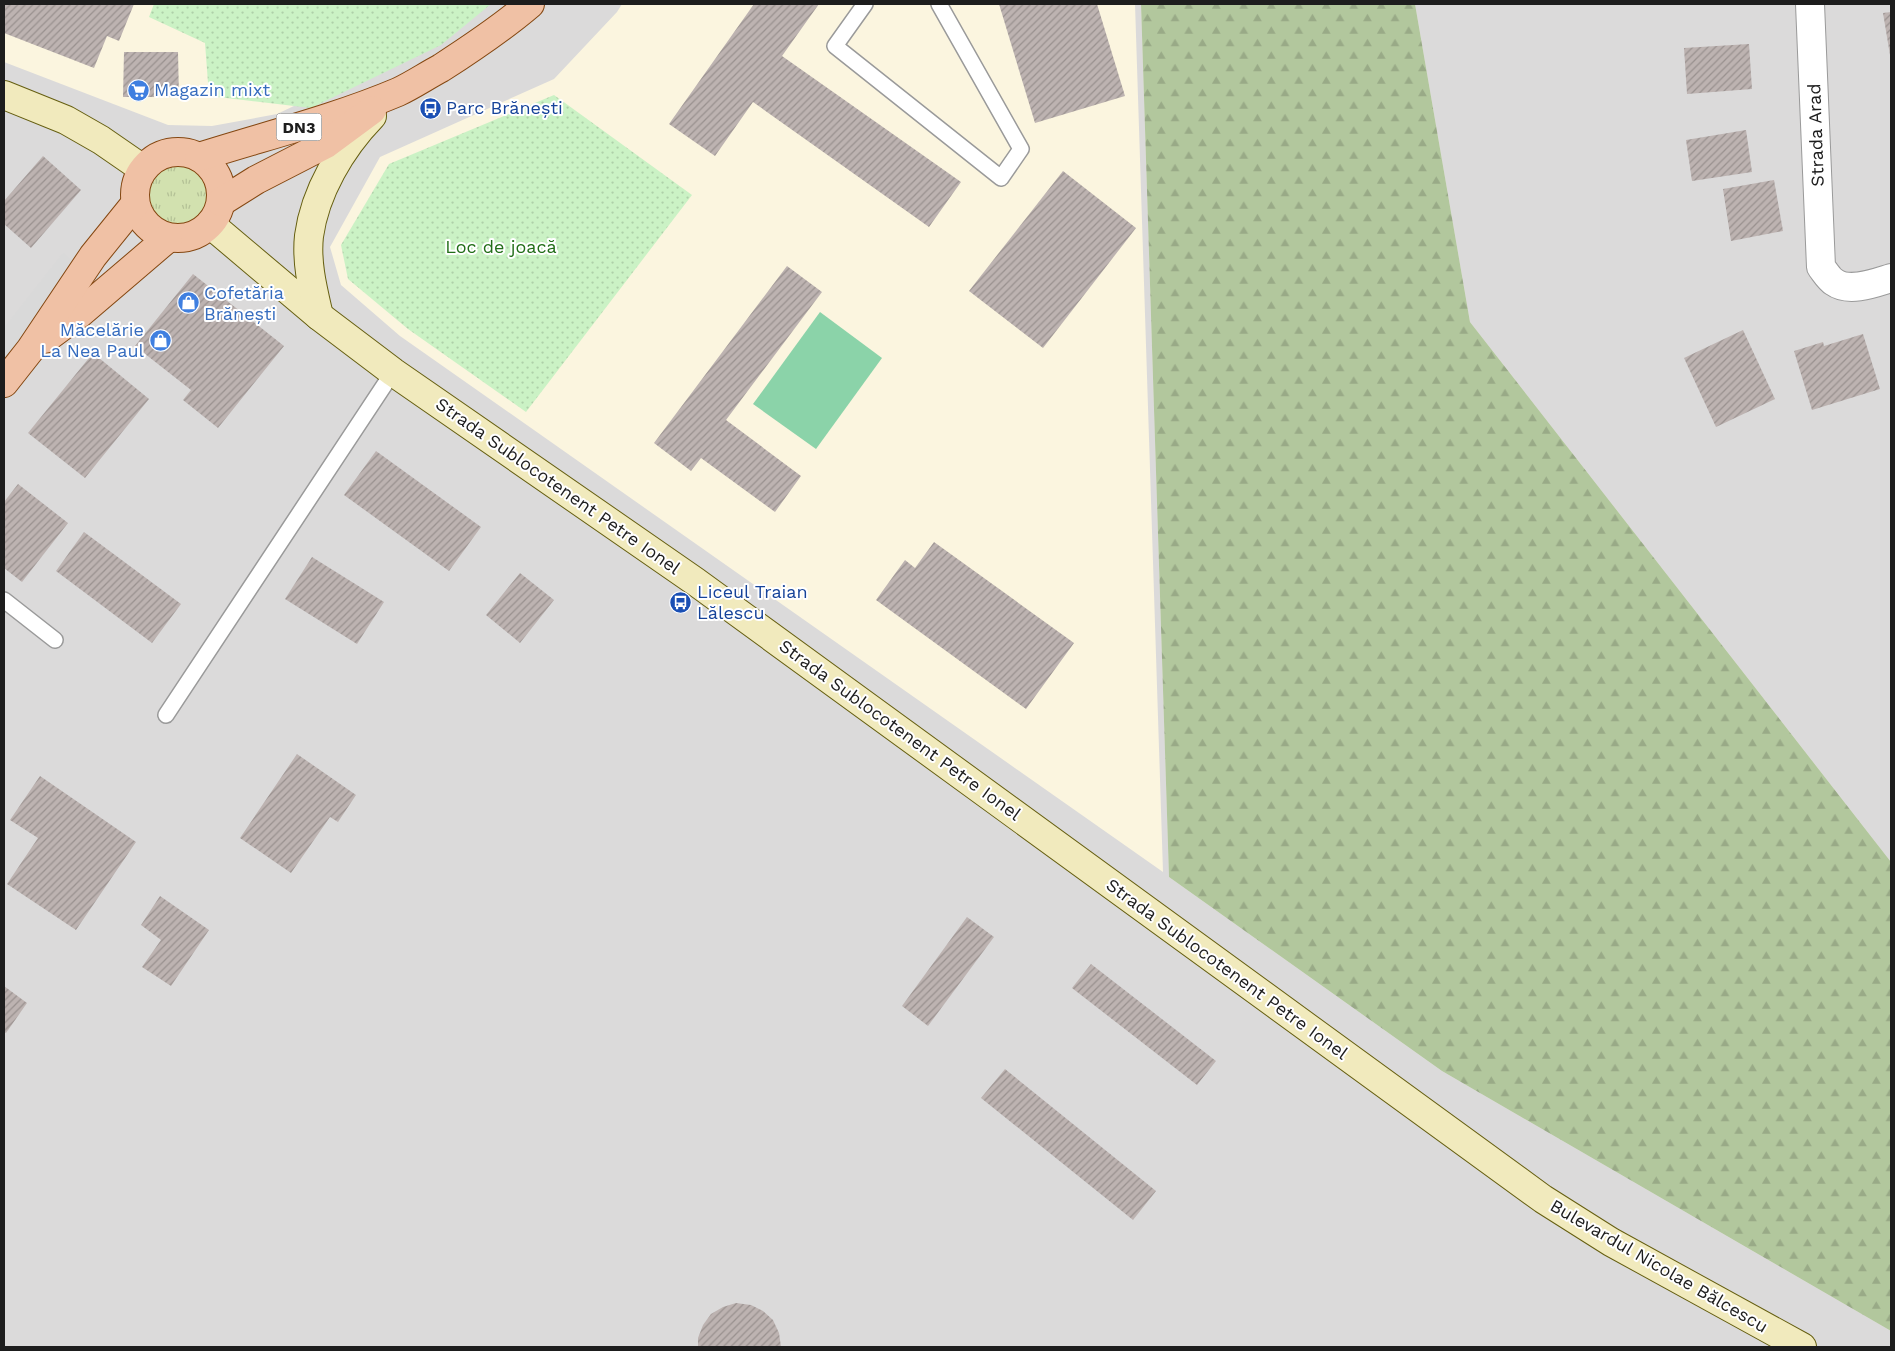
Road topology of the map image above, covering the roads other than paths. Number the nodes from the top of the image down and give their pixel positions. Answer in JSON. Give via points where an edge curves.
{"nodes":[{"id":1,"x":530,"y":4,"type":"edge"},
{"id":2,"x":865,"y":4,"type":"edge"},
{"id":3,"x":939,"y":4,"type":"edge"},
{"id":4,"x":1810,"y":4,"type":"edge"},
{"id":5,"x":397,"y":92,"type":"junction"},
{"id":6,"x":4,"y":95,"type":"edge"},
{"id":7,"x":199,"y":157,"type":"junction"},
{"id":8,"x":143,"y":169,"type":"junction"},
{"id":9,"x":135,"y":204,"type":"junction"},
{"id":10,"x":215,"y":213,"type":"junction"},
{"id":11,"x":168,"y":238,"type":"junction"},
{"id":12,"x":1891,"y":278,"type":"edge"},
{"id":13,"x":319,"y":316,"type":"junction"},
{"id":14,"x":30,"y":350,"type":"junction"},
{"id":15,"x":393,"y":372,"type":"junction"},
{"id":16,"x":4,"y":383,"type":"edge"},
{"id":17,"x":4,"y":600,"type":"edge"},
{"id":18,"x":55,"y":640,"type":"dead end"},
{"id":19,"x":166,"y":715,"type":"dead end"},
{"id":20,"x":1543,"y":1199,"type":"joint"},
{"id":21,"x":1802,"y":1347,"type":"edge"}],
"edges":[{"from":1,"to":5,"type":"main road","number":"DN3","via":[[478,44]]},
{"from":2,"to":3,"type":"lane","via":[[835,46],[1002,178],[1021,149]]},
{"from":4,"to":12,"type":"street","name":"Strada Arad","via":[[1821,267],[1832,282],[1843,287],[1868,285]]},
{"from":5,"to":7,"type":"main road","number":"DN3","via":[[318,121]]},
{"from":5,"to":10,"type":"main road","number":"DN3","via":[[326,144],[256,180]]},
{"from":5,"to":13,"type":"main road","via":[[348,145],[329,175],[316,208],[309,237],[310,277]]},
{"from":6,"to":8,"type":"main road","via":[[66,120]]},
{"from":7,"to":8,"type":"main road","via":[[188,153],[169,153],[152,160]]},
{"from":7,"to":10,"type":"main road","via":[[217,176],[220,189]]},
{"from":8,"to":9,"type":"main road","via":[[137,179]]},
{"from":9,"to":11,"type":"main road","via":[[146,226]]},
{"from":9,"to":14,"type":"main road","via":[[92,256]]},
{"from":10,"to":11,"type":"main road","via":[[198,234]]},
{"from":10,"to":13,"type":"main road","name":"Strada Sublocotenent Petre Ionel"},
{"from":11,"to":14,"type":"main road","via":[[79,314]]},
{"from":13,"to":15,"type":"main road","name":"Strada Sublocotenent Petre Ionel"},
{"from":14,"to":16,"type":"main road"},
{"from":15,"to":19,"type":"lane"},
{"from":15,"to":20,"type":"main road","name":"Strada Sublocotenent Petre Ionel","via":[[696,582]]},
{"from":17,"to":18,"type":"lane"},
{"from":20,"to":21,"type":"main road","name":"Bulevardul Nicolae Bălcescu","via":[[1611,1242]]}]}
